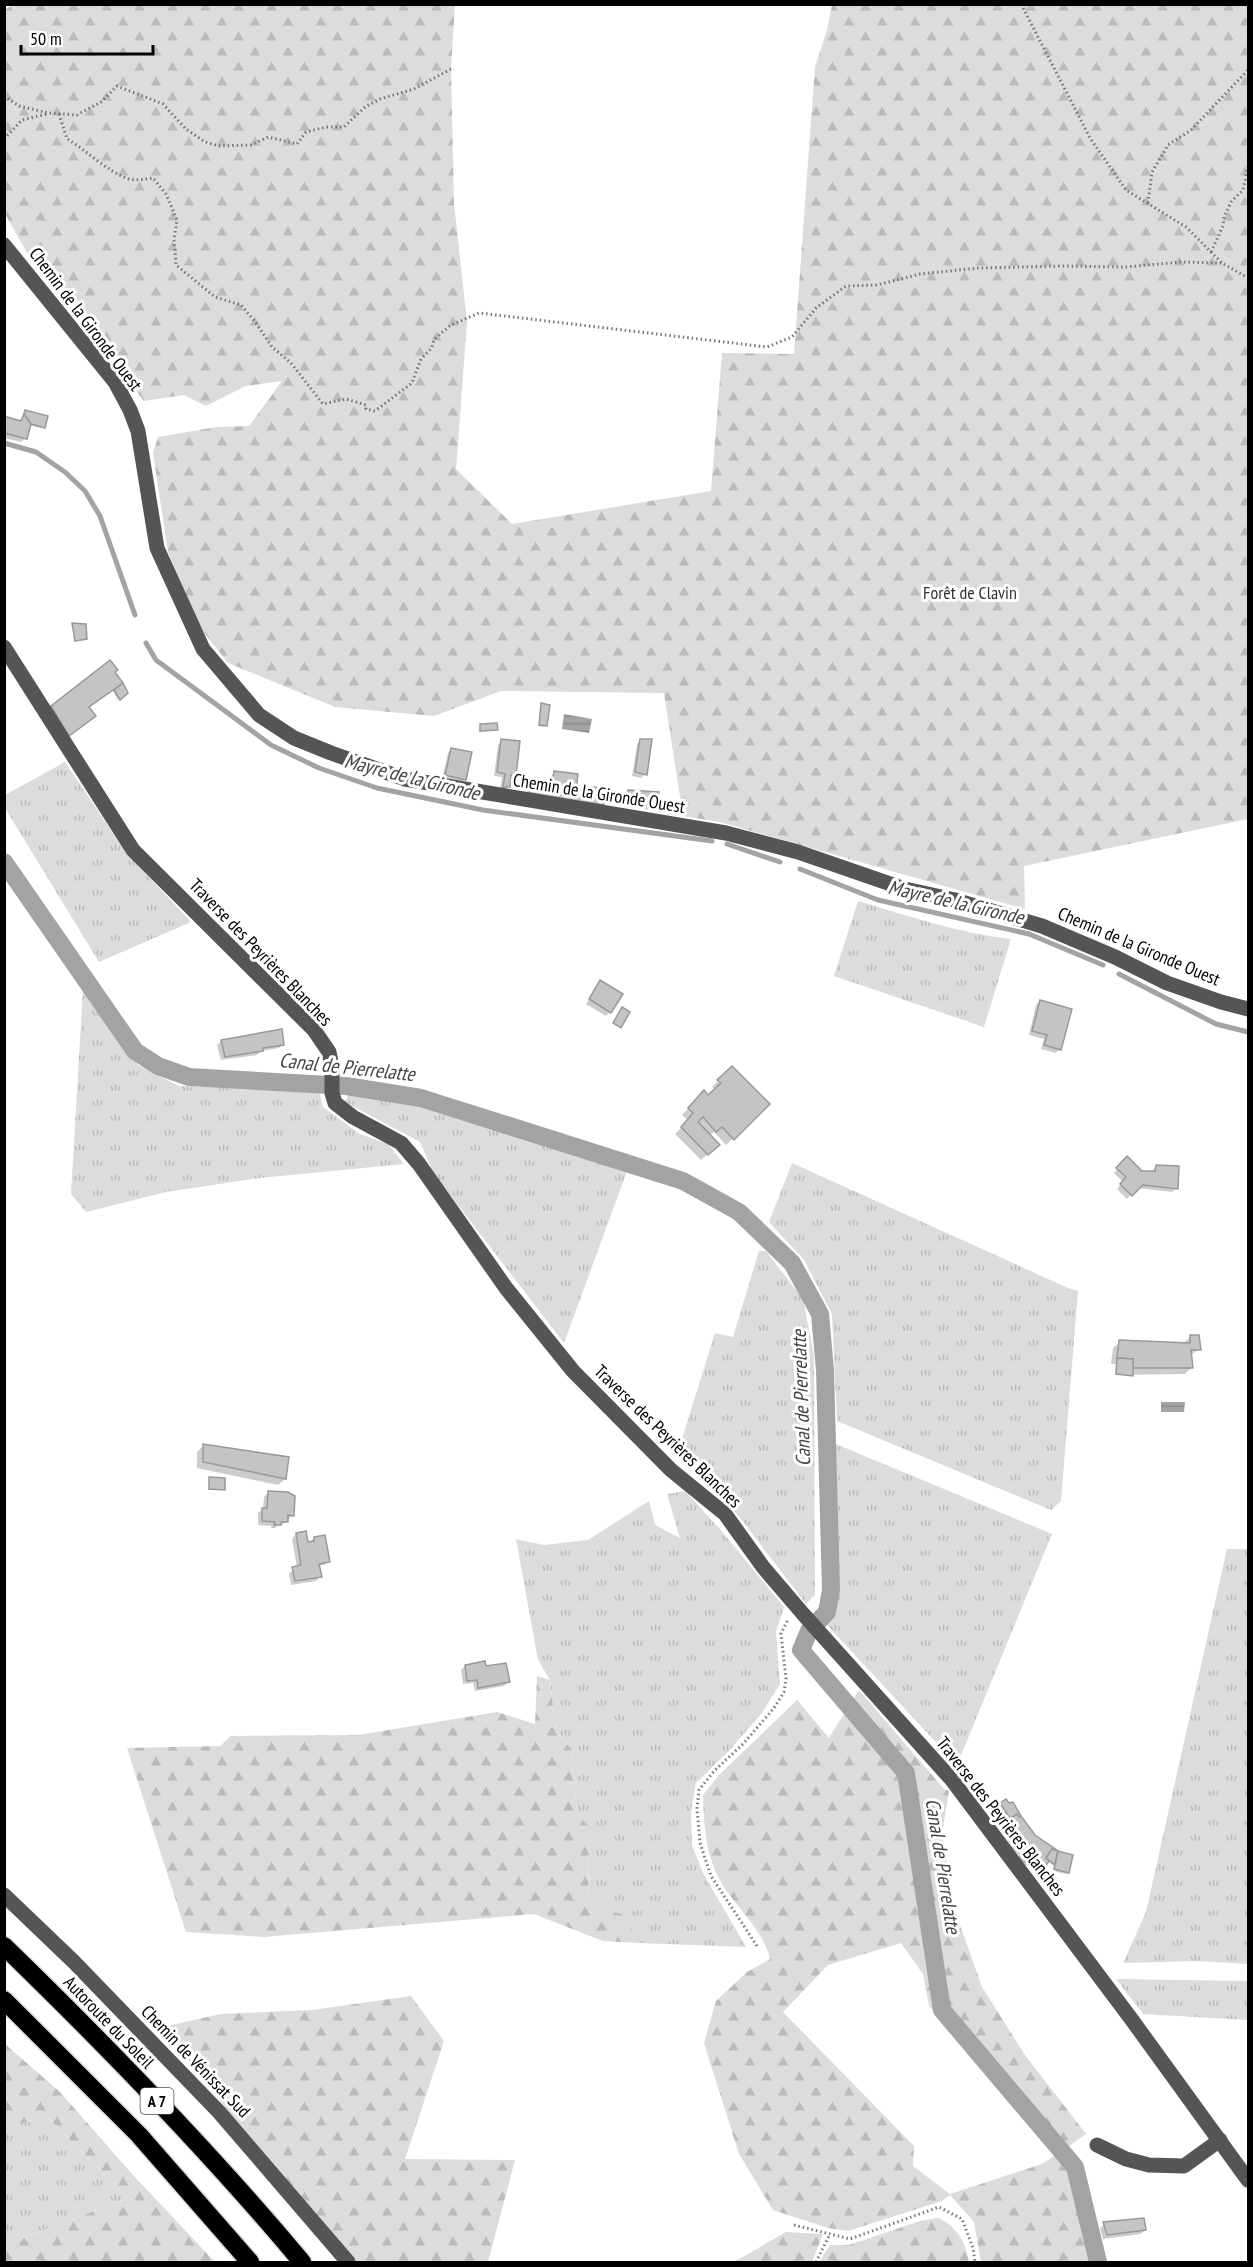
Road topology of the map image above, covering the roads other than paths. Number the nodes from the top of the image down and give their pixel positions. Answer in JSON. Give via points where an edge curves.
{"nodes":[{"id":1,"x":4,"y":245,"type":"edge"},
{"id":2,"x":4,"y":647,"type":"edge"},
{"id":3,"x":1248,"y":1009,"type":"edge"},
{"id":4,"x":4,"y":1896,"type":"edge"},
{"id":5,"x":4,"y":1946,"type":"edge"},
{"id":6,"x":4,"y":2000,"type":"edge"},
{"id":7,"x":1220,"y":2140,"type":"junction"},
{"id":8,"x":1097,"y":2145,"type":"dead end"},
{"id":9,"x":1248,"y":2180,"type":"edge"},
{"id":10,"x":250,"y":2262,"type":"edge"},
{"id":11,"x":302,"y":2262,"type":"edge"},
{"id":12,"x":348,"y":2262,"type":"edge"}],
"edges":[{"from":1,"to":3,"type":"street","name":"Chemin de la Gironde Ouest","via":[[115,382],[130,410],[138,431],[158,548],[204,649],[259,715],[294,738],[405,779],[726,833],[798,852],[905,889],[1042,926],[1167,983]]},
{"from":2,"to":7,"type":"street","name":"Traverse des Peyrières Blanches","via":[[133,850],[314,1030],[329,1052],[335,1103],[401,1143],[506,1288],[573,1371],[671,1470],[725,1514],[801,1612],[952,1780]]},
{"from":4,"to":12,"type":"street","name":"Chemin de Vénissat Sud","via":[[74,1962],[219,2112]]},
{"from":5,"to":11,"type":"highway","name":"Autoroute du Soleil","number":"A 7","via":[[247,2197]]},
{"from":6,"to":10,"type":"highway","number":"A 7","via":[[139,2135]]},
{"from":7,"to":8,"type":"street","via":[[1184,2166],[1149,2165]]},
{"from":7,"to":9,"type":"street","name":"Traverse des Peyrières Blanches"}]}
